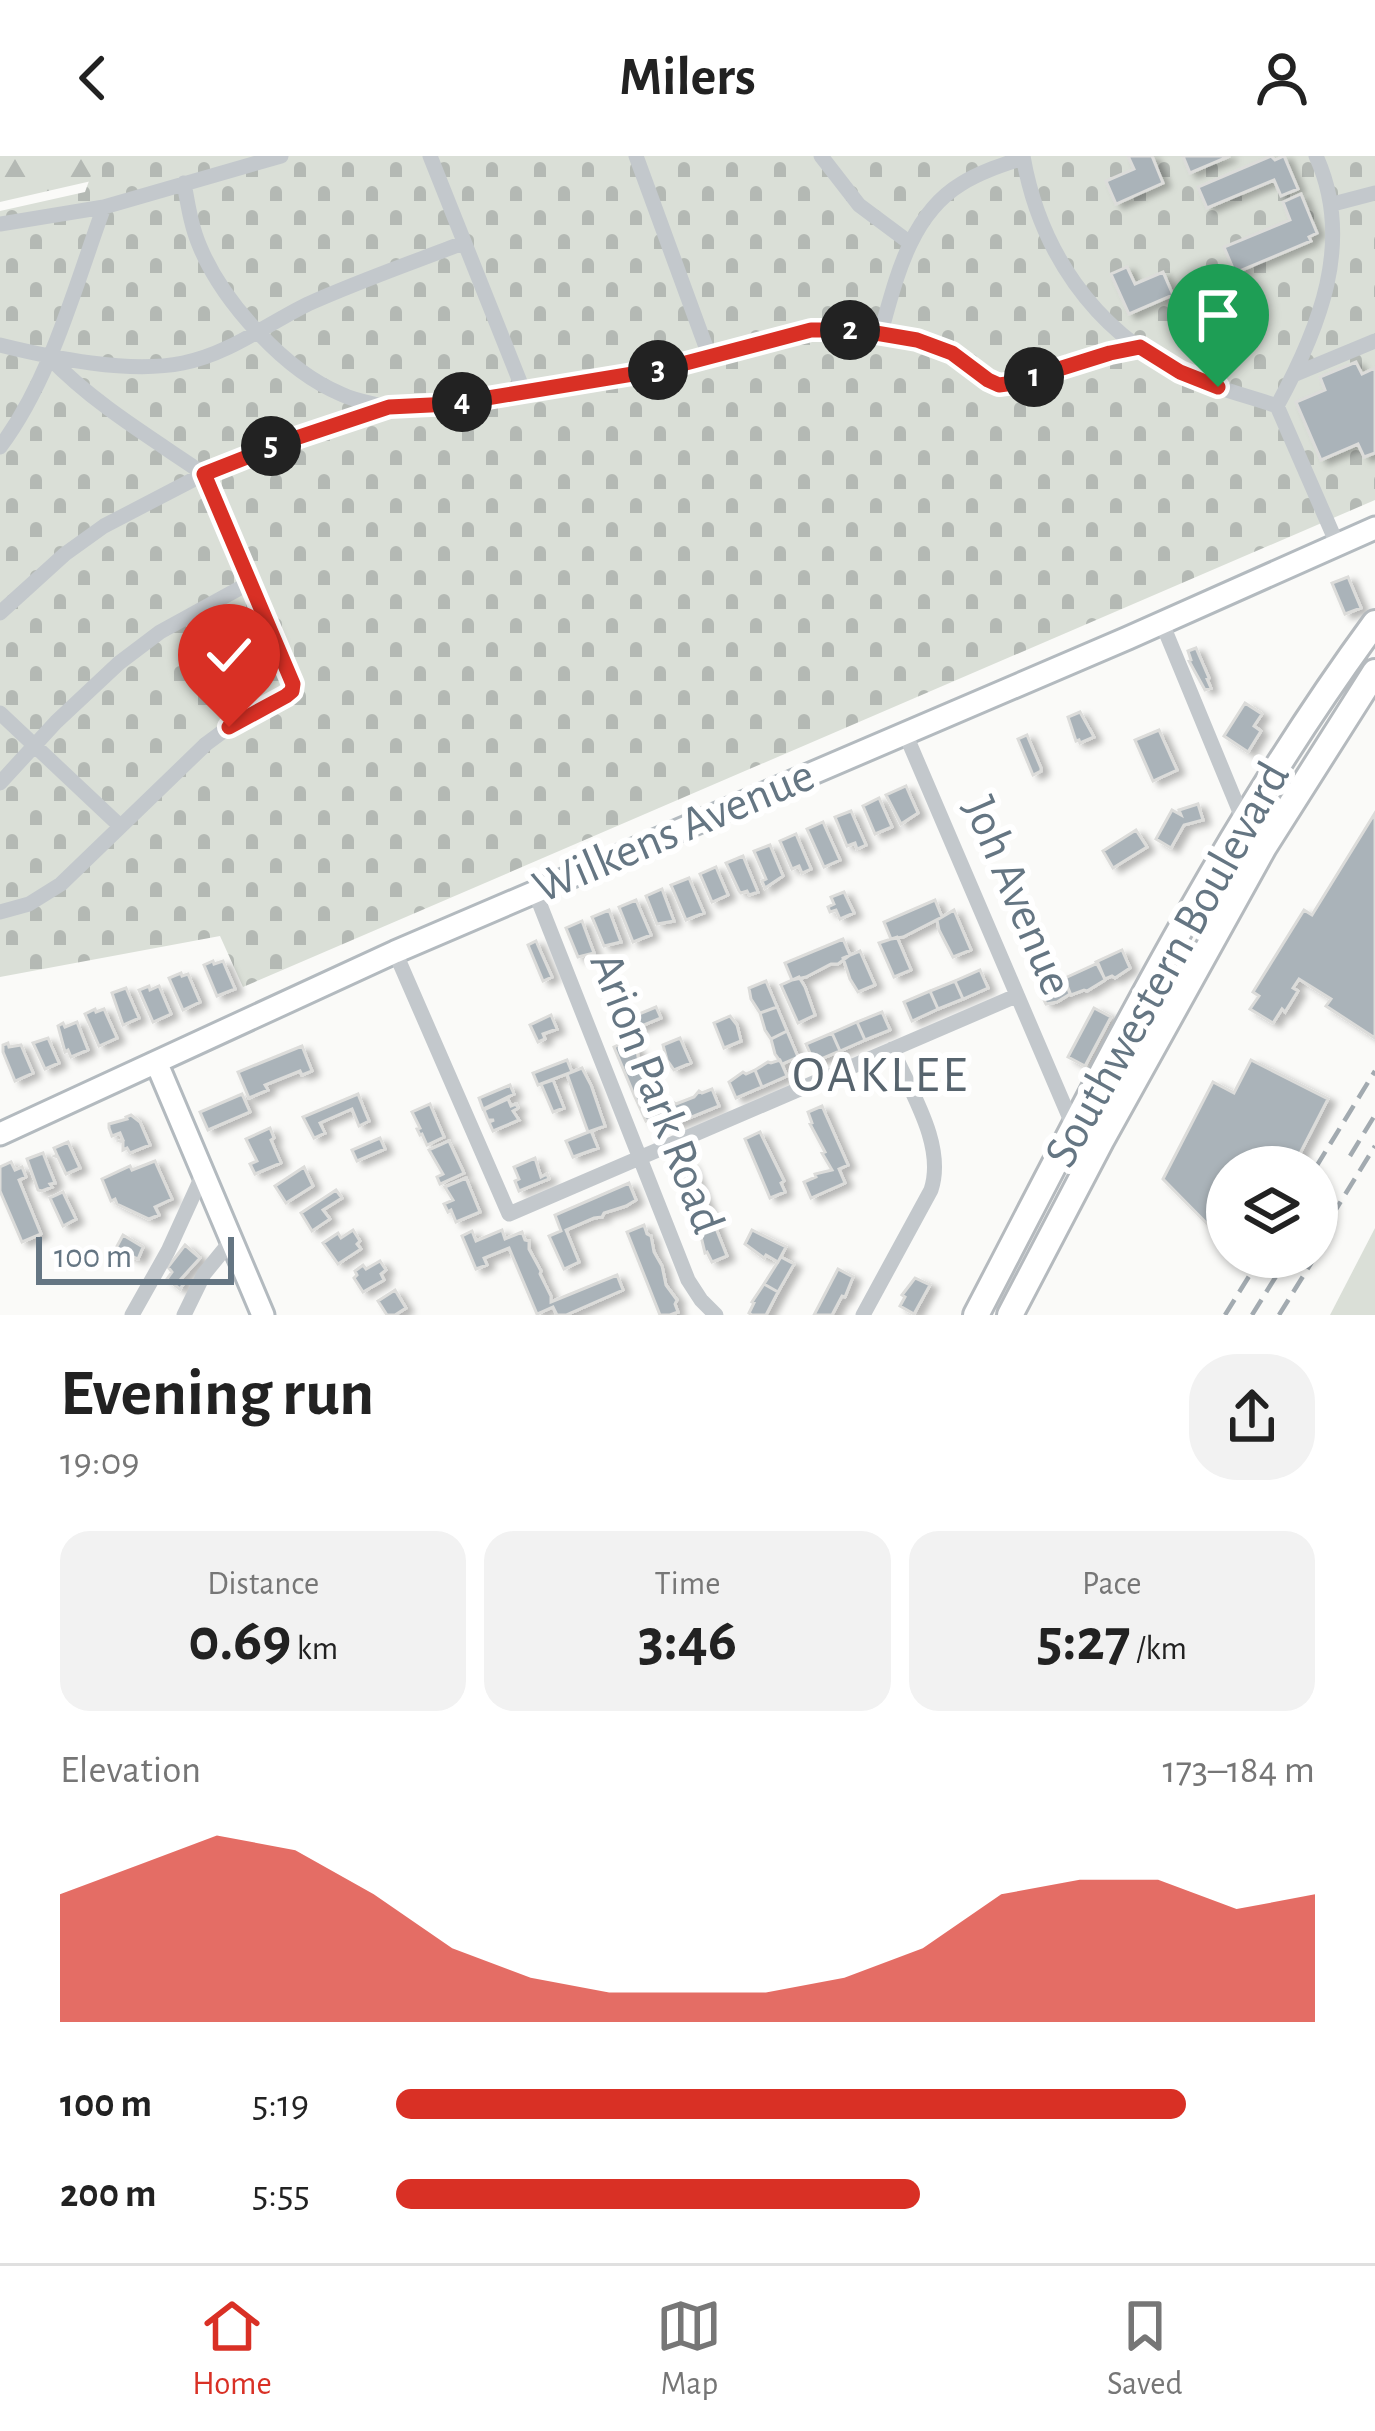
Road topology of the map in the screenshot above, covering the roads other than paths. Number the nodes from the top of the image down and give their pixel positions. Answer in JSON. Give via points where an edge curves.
{"nodes":[{"id":1,"x":281,"y":156,"type":"edge"},
{"id":2,"x":430,"y":156,"type":"edge"},
{"id":3,"x":636,"y":156,"type":"edge"},
{"id":4,"x":821,"y":156,"type":"edge"},
{"id":5,"x":1316,"y":156,"type":"edge"},
{"id":6,"x":1023,"y":157,"type":"edge"},
{"id":7,"x":184,"y":183,"type":"junction"},
{"id":8,"x":1375,"y":194,"type":"edge"},
{"id":9,"x":1333,"y":204,"type":"junction"},
{"id":10,"x":104,"y":207,"type":"junction"},
{"id":11,"x":0,"y":224,"type":"edge"},
{"id":12,"x":463,"y":243,"type":"junction"},
{"id":13,"x":910,"y":243,"type":"junction"},
{"id":14,"x":258,"y":332,"type":"junction"},
{"id":15,"x":881,"y":332,"type":"junction"},
{"id":16,"x":1375,"y":341,"type":"edge"},
{"id":17,"x":0,"y":346,"type":"edge"},
{"id":18,"x":1140,"y":347,"type":"junction"},
{"id":19,"x":49,"y":357,"type":"junction"},
{"id":20,"x":710,"y":358,"type":"junction"},
{"id":21,"x":1294,"y":375,"type":"junction"},
{"id":22,"x":524,"y":392,"type":"junction"},
{"id":23,"x":1276,"y":406,"type":"junction"},
{"id":24,"x":389,"y":407,"type":"junction"},
{"id":25,"x":0,"y":447,"type":"edge"},
{"id":26,"x":204,"y":474,"type":"junction"},
{"id":27,"x":1360,"y":537,"type":"edge"},
{"id":28,"x":251,"y":582,"type":"junction"},
{"id":29,"x":0,"y":613,"type":"edge"},
{"id":30,"x":1162,"y":623,"type":"junction"},
{"id":31,"x":1375,"y":623,"type":"edge"},
{"id":32,"x":1375,"y":672,"type":"edge"},
{"id":33,"x":0,"y":713,"type":"edge"},
{"id":34,"x":905,"y":734,"type":"junction"},
{"id":35,"x":34,"y":745,"type":"junction"},
{"id":36,"x":0,"y":783,"type":"edge"},
{"id":37,"x":1244,"y":822,"type":"junction"},
{"id":38,"x":119,"y":825,"type":"junction"},
{"id":39,"x":535,"y":892,"type":"junction"},
{"id":40,"x":0,"y":912,"type":"edge"},
{"id":41,"x":395,"y":952,"type":"junction"},
{"id":42,"x":1016,"y":996,"type":"junction"},
{"id":43,"x":892,"y":1049,"type":"junction"},
{"id":44,"x":157,"y":1064,"type":"junction"},
{"id":45,"x":1074,"y":1128,"type":"junction"},
{"id":46,"x":0,"y":1134,"type":"edge"},
{"id":47,"x":1101,"y":1141,"type":"junction"},
{"id":48,"x":639,"y":1158,"type":"junction"},
{"id":49,"x":203,"y":1174,"type":"junction"},
{"id":50,"x":231,"y":1240,"type":"junction"},
{"id":51,"x":132,"y":1315,"type":"edge"},
{"id":52,"x":184,"y":1315,"type":"edge"},
{"id":53,"x":263,"y":1315,"type":"edge"},
{"id":54,"x":716,"y":1315,"type":"edge"},
{"id":55,"x":863,"y":1315,"type":"edge"},
{"id":56,"x":976,"y":1315,"type":"edge"},
{"id":57,"x":1010,"y":1315,"type":"edge"}],
"edges":[{"from":1,"to":7,"type":"street"},
{"from":2,"to":12,"type":"street"},
{"from":3,"to":20,"type":"street"},
{"from":4,"to":13,"type":"street","via":[[859,206]]},
{"from":5,"to":9,"type":"street"},
{"from":6,"to":13,"type":"street","via":[[959,185]]},
{"from":6,"to":18,"type":"street","via":[[1055,256]]},
{"from":7,"to":10,"type":"street"},
{"from":7,"to":14,"type":"street","via":[[208,266]]},
{"from":8,"to":9,"type":"street"},
{"from":9,"to":21,"type":"street","via":[[1322,307]]},
{"from":10,"to":11,"type":"street"},
{"from":10,"to":19,"type":"street"},
{"from":12,"to":14,"type":"street"},
{"from":12,"to":22,"type":"street"},
{"from":13,"to":15,"type":"street"},
{"from":14,"to":19,"type":"street","via":[[183,363]]},
{"from":14,"to":24,"type":"street","via":[[338,393]]},
{"from":15,"to":18,"type":"street","via":[[952,353],[999,385]]},
{"from":15,"to":20,"type":"street","via":[[811,330]]},
{"from":16,"to":21,"type":"street"},
{"from":17,"to":19,"type":"street"},
{"from":18,"to":23,"type":"street","via":[[1180,372]]},
{"from":19,"to":25,"type":"street"},
{"from":19,"to":26,"type":"street","via":[[96,401]]},
{"from":20,"to":22,"type":"street"},
{"from":21,"to":23,"type":"street"},
{"from":22,"to":24,"type":"street"},
{"from":23,"to":27,"type":"street"},
{"from":24,"to":26,"type":"street"},
{"from":26,"to":28,"type":"street"},
{"from":26,"to":29,"type":"street","via":[[104,526]]},
{"from":27,"to":30,"type":"main road","name":"Wilkens Avenue"},
{"from":28,"to":35,"type":"street","via":[[160,632]]},
{"from":28,"to":38,"type":"street","via":[[292,691],[206,744]]},
{"from":30,"to":34,"type":"main road","name":"Wilkens Avenue"},
{"from":30,"to":37,"type":"street"},
{"from":31,"to":37,"type":"main road","name":"Southwestern Boulevard"},
{"from":32,"to":47,"type":"main road","name":"Southwestern Boulevard","via":[[1264,847]]},
{"from":33,"to":35,"type":"street"},
{"from":34,"to":39,"type":"main road","name":"Wilkens Avenue"},
{"from":34,"to":42,"type":"street","name":"Joh Avenue"},
{"from":35,"to":36,"type":"street"},
{"from":35,"to":38,"type":"street"},
{"from":37,"to":45,"type":"main road","name":"Southwestern Boulevard"},
{"from":38,"to":40,"type":"street","via":[[61,884]]},
{"from":39,"to":41,"type":"main road","name":"Wilkens Avenue"},
{"from":39,"to":48,"type":"street","name":"Arion Park Road"},
{"from":41,"to":44,"type":"main road","name":"Wilkens Avenue"},
{"from":41,"to":48,"type":"street","via":[[509,1214]]},
{"from":42,"to":43,"type":"street"},
{"from":42,"to":45,"type":"street","name":"Joh Avenue"},
{"from":43,"to":48,"type":"street"},
{"from":43,"to":55,"type":"street","via":[[931,1139],[935,1176]]},
{"from":44,"to":46,"type":"main road","name":"Wilkens Avenue"},
{"from":44,"to":49,"type":"main road"},
{"from":45,"to":47,"type":"street"},
{"from":45,"to":56,"type":"main road","name":"Southwestern Boulevard"},
{"from":47,"to":57,"type":"main road","name":"Southwestern Boulevard"},
{"from":48,"to":54,"type":"street","name":"Arion Park Road","via":[[688,1280]]},
{"from":49,"to":50,"type":"main road"},
{"from":49,"to":51,"type":"street"},
{"from":50,"to":52,"type":"street"},
{"from":50,"to":53,"type":"main road"}]}
